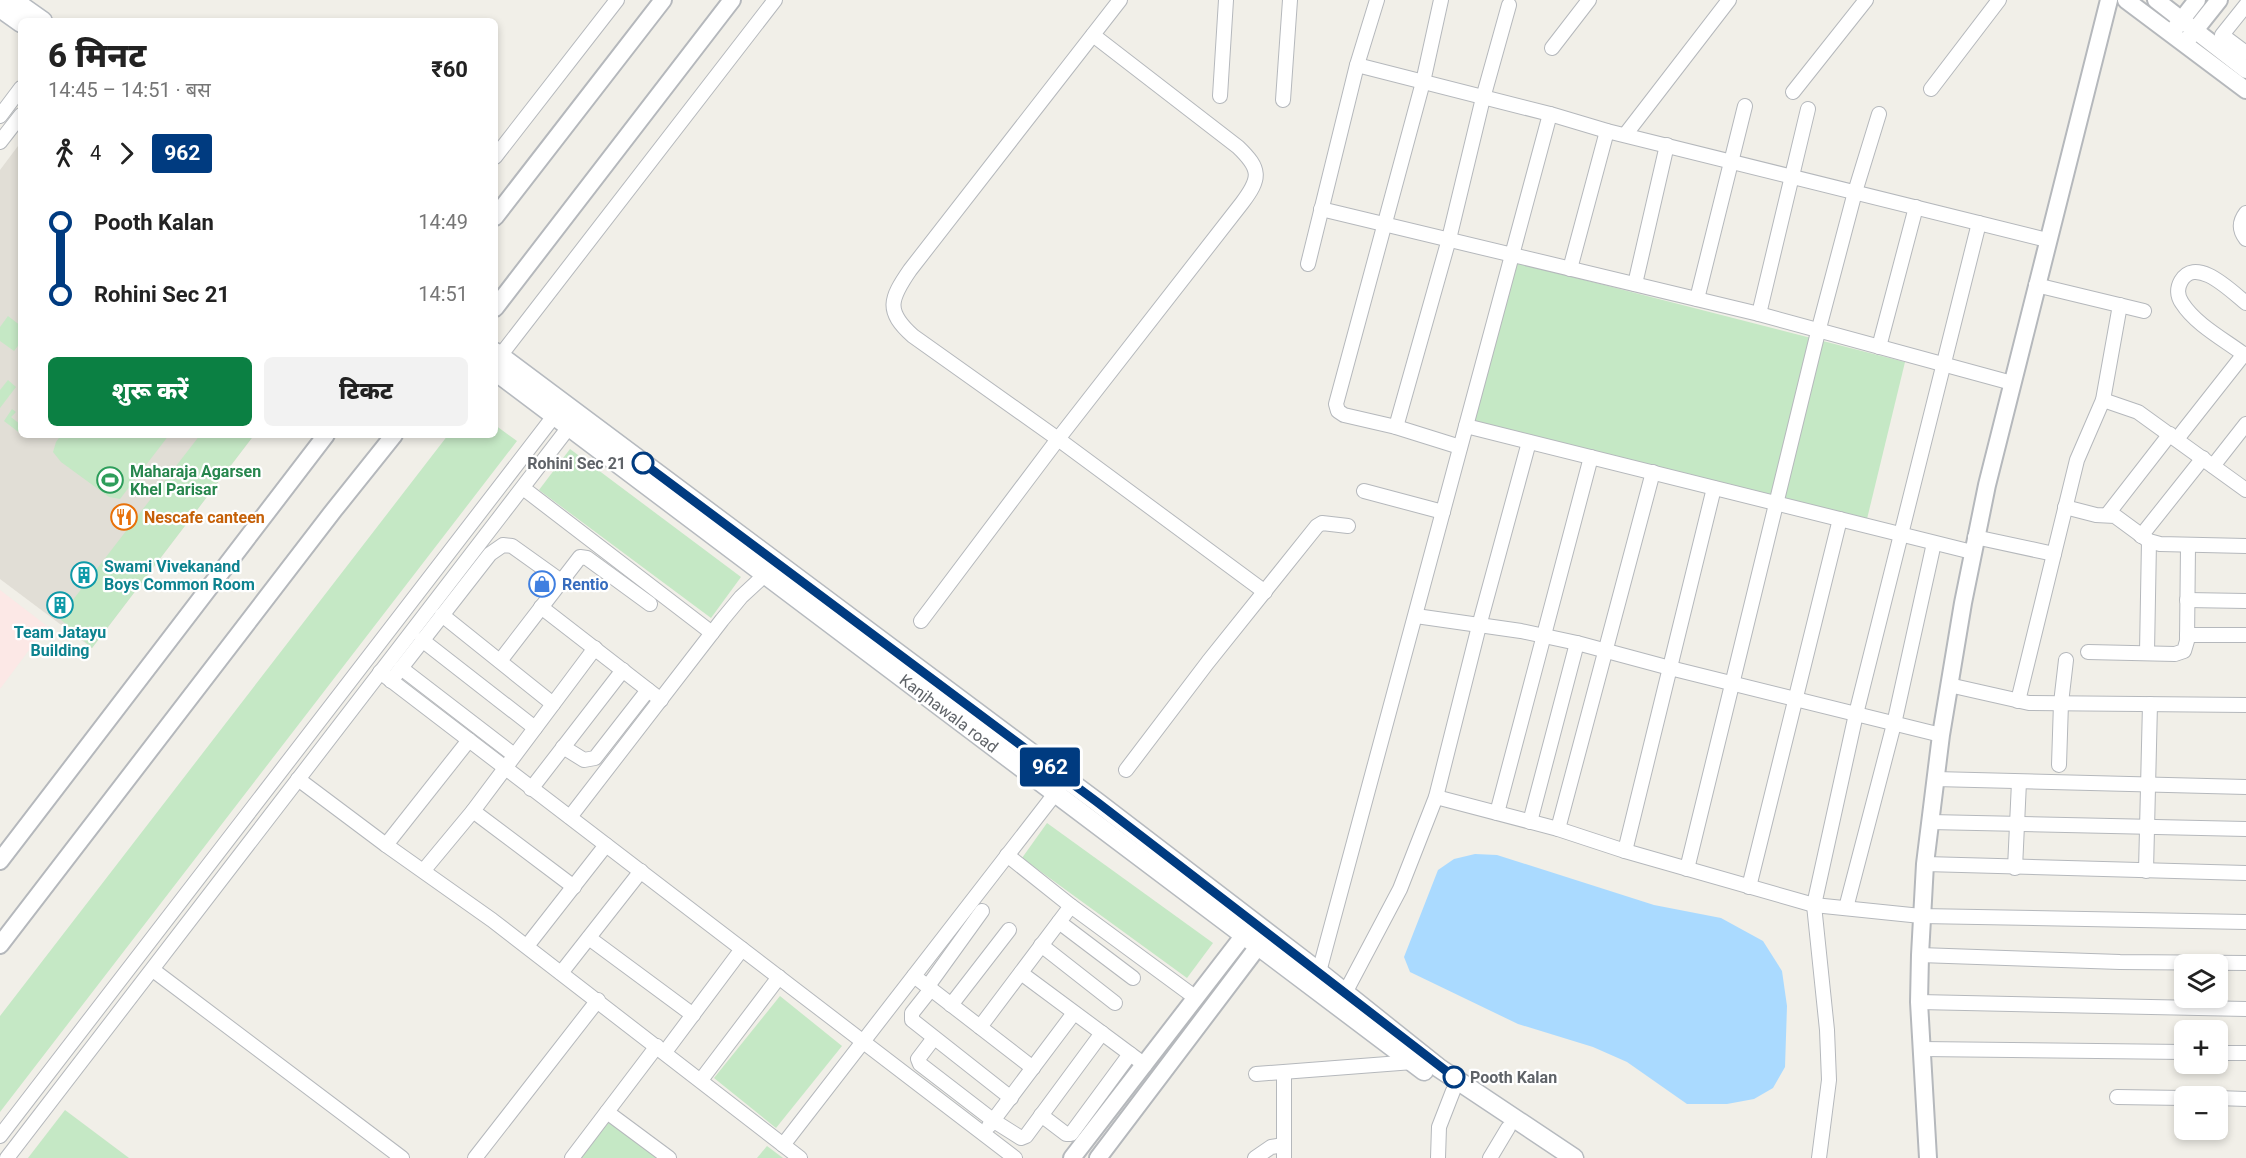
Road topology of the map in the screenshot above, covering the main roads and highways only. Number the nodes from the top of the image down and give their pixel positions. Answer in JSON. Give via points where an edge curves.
{"nodes":[{"id":1,"x":14,"y":0,"type":"edge"},
{"id":2,"x":0,"y":8,"type":"edge"},
{"id":3,"x":39,"y":18,"type":"edge"},
{"id":4,"x":18,"y":21,"type":"edge"},
{"id":5,"x":498,"y":361,"type":"edge"},
{"id":6,"x":498,"y":361,"type":"edge"},
{"id":7,"x":771,"y":568,"type":"junction"},
{"id":8,"x":1256,"y":934,"type":"junction"},
{"id":9,"x":1552,"y":1158,"type":"edge"},
{"id":10,"x":1575,"y":1158,"type":"edge"}],
"edges":[{"from":1,"to":3,"type":"main road"},
{"from":2,"to":4,"type":"main road"},
{"from":5,"to":7,"type":"main road","name":"Kanjhawala road","via":[[554,416]]},
{"from":6,"to":7,"type":"main road","name":"Kanjhawala road"},
{"from":7,"to":8,"type":"main road","name":"Kanjhawala road"},
{"from":8,"to":9,"type":"main road","name":"Kanjhawala road","via":[[1413,1062]]},
{"from":8,"to":10,"type":"main road","name":"Kanjhawala road","via":[[1319,972],[1439,1068]]}]}
